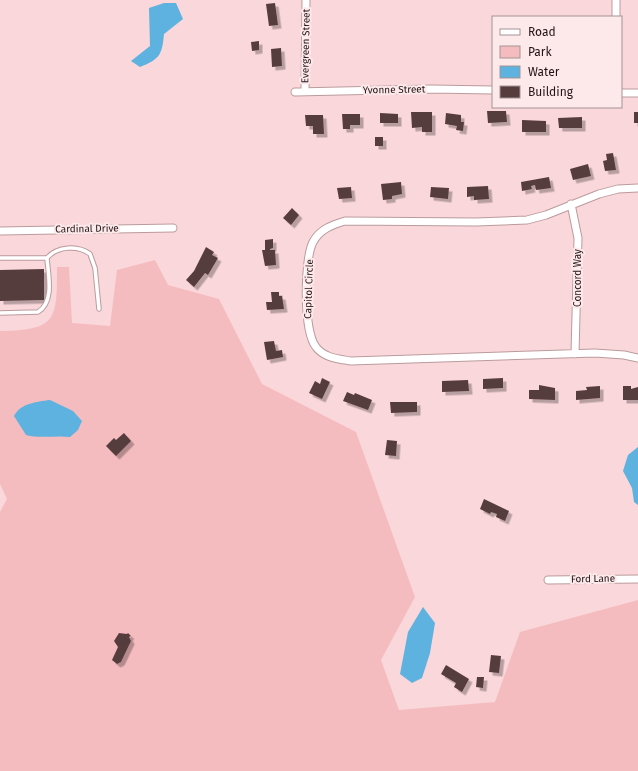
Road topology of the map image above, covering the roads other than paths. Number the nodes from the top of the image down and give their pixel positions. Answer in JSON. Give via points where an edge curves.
{"nodes":[{"id":1,"x":306,"y":0,"type":"edge"},
{"id":2,"x":616,"y":0,"type":"edge"},
{"id":3,"x":616,"y":16,"type":"edge"},
{"id":4,"x":492,"y":90,"type":"edge"},
{"id":5,"x":305,"y":91,"type":"junction"},
{"id":6,"x":295,"y":92,"type":"dead end"},
{"id":7,"x":622,"y":93,"type":"edge"},
{"id":8,"x":638,"y":93,"type":"edge"},
{"id":9,"x":638,"y":188,"type":"edge"},
{"id":10,"x":571,"y":204,"type":"junction"},
{"id":11,"x":173,"y":228,"type":"dead end"},
{"id":12,"x":0,"y":231,"type":"edge"},
{"id":13,"x":0,"y":258,"type":"edge"},
{"id":14,"x":47,"y":258,"type":"junction"},
{"id":15,"x":99,"y":309,"type":"dead end"},
{"id":16,"x":0,"y":313,"type":"edge"},
{"id":17,"x":575,"y":354,"type":"junction"},
{"id":18,"x":638,"y":358,"type":"edge"},
{"id":19,"x":638,"y":578,"type":"edge"},
{"id":20,"x":548,"y":580,"type":"dead end"}],
"edges":[{"from":1,"to":5,"type":"street","name":"Evergreen Street"},
{"from":2,"to":3,"type":"street"},
{"from":4,"to":5,"type":"street","name":"Yvonne Street"},
{"from":5,"to":6,"type":"street","name":"Yvonne Street"},
{"from":7,"to":8,"type":"street"},
{"from":9,"to":10,"type":"street","name":"Capitol Circle","via":[[618,189]]},
{"from":10,"to":17,"type":"street","name":"Concord Way","via":[[578,238]]},
{"from":10,"to":17,"type":"street","name":"Capitol Circle","via":[[527,220],[345,221],[326,227],[313,242],[310,255],[307,313],[308,329],[316,347],[332,358],[351,361]]},
{"from":11,"to":12,"type":"street","name":"Cardinal Drive"},
{"from":13,"to":14,"type":"lane"},
{"from":14,"to":15,"type":"lane","via":[[53,252],[65,249],[77,248],[90,254],[95,268]]},
{"from":14,"to":16,"type":"lane","via":[[49,296],[43,309],[38,312]]},
{"from":17,"to":18,"type":"street","name":"Capitol Circle"},
{"from":19,"to":20,"type":"street","name":"Ford Lane"}]}
